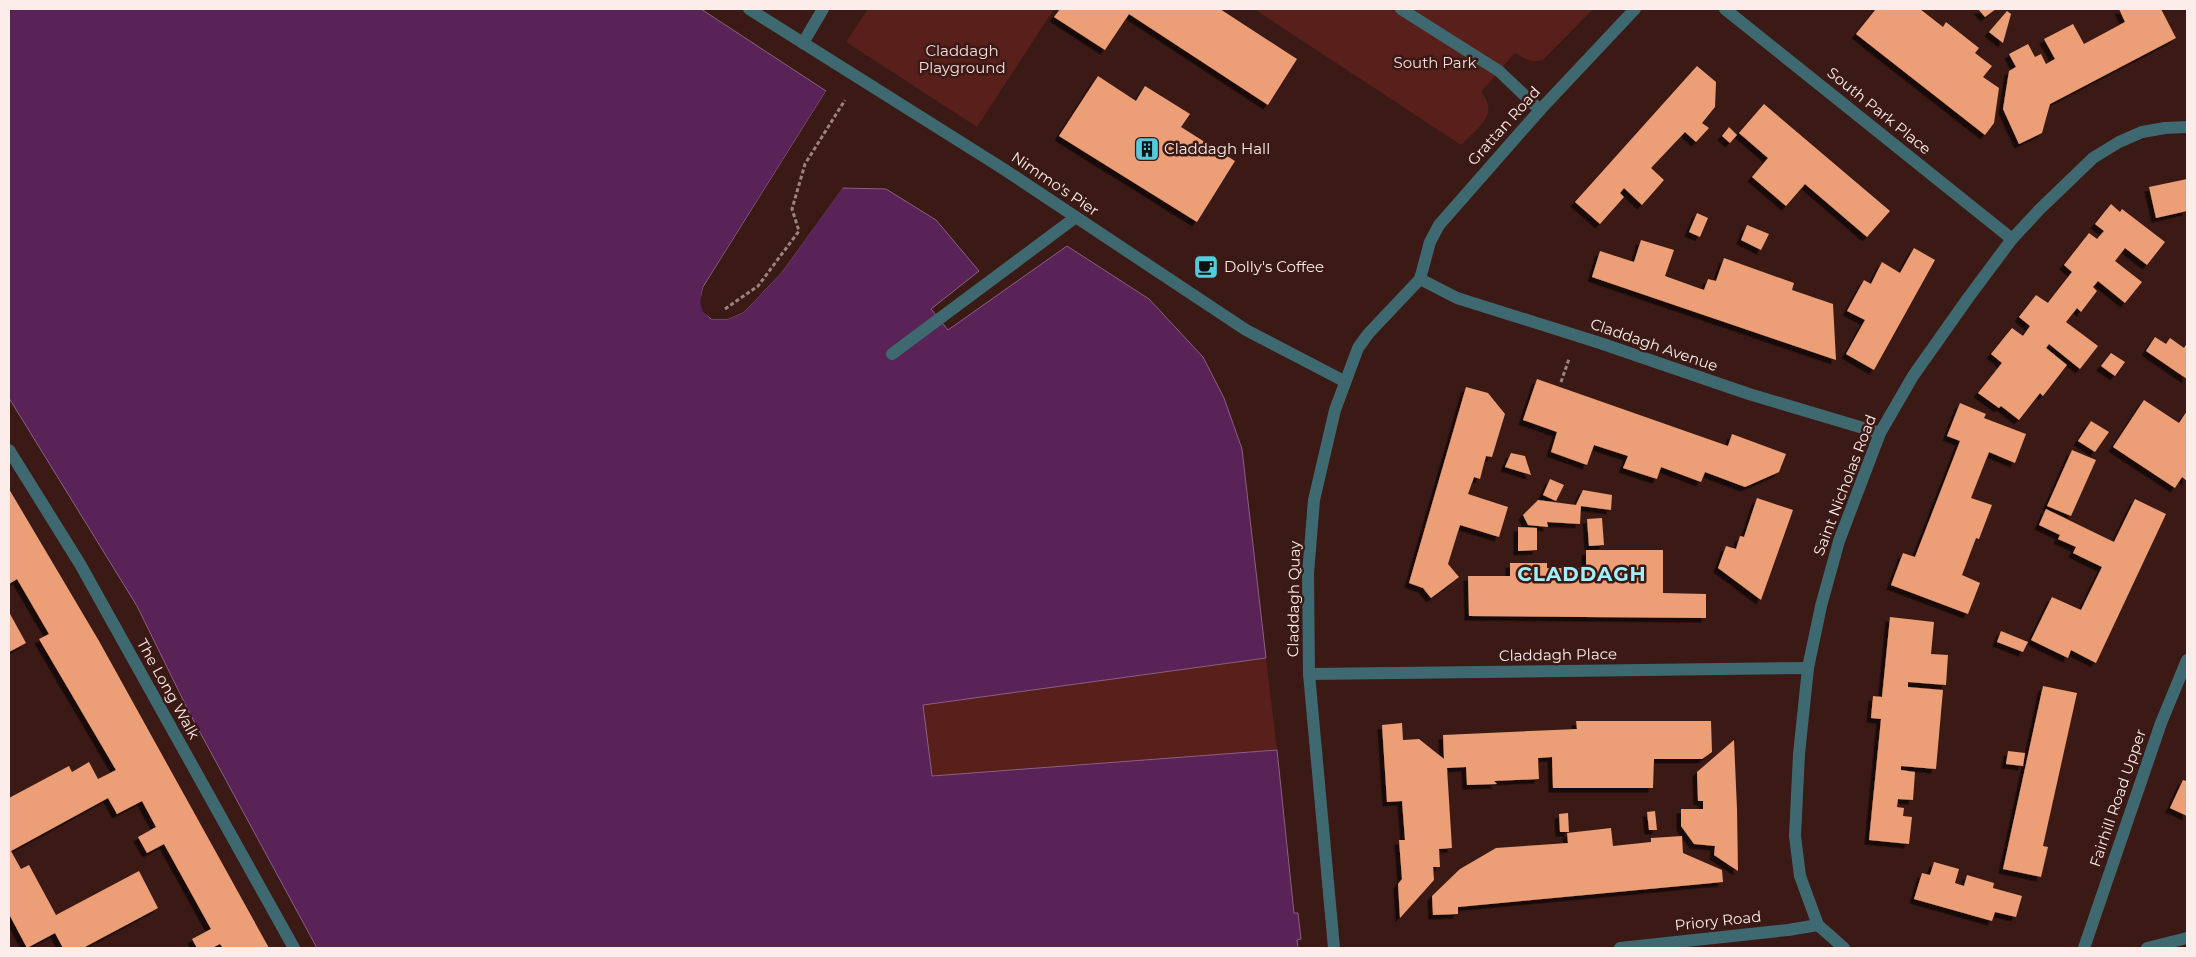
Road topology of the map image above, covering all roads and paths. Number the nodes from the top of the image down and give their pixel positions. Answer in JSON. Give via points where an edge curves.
{"nodes":[{"id":1,"x":749,"y":9,"type":"edge"},
{"id":2,"x":823,"y":9,"type":"edge"},
{"id":3,"x":1401,"y":9,"type":"edge"},
{"id":4,"x":1635,"y":9,"type":"edge"},
{"id":5,"x":1725,"y":9,"type":"edge"},
{"id":6,"x":803,"y":43,"type":"junction"},
{"id":7,"x":859,"y":78,"type":"junction"},
{"id":8,"x":1540,"y":110,"type":"junction"},
{"id":9,"x":2187,"y":127,"type":"edge"},
{"id":10,"x":1076,"y":217,"type":"junction"},
{"id":11,"x":2012,"y":239,"type":"junction"},
{"id":12,"x":1420,"y":279,"type":"junction"},
{"id":13,"x":725,"y":309,"type":"dead end"},
{"id":14,"x":892,"y":354,"type":"dead end"},
{"id":15,"x":1570,"y":354,"type":"dead end"},
{"id":16,"x":1344,"y":381,"type":"junction"},
{"id":17,"x":1561,"y":382,"type":"dead end"},
{"id":18,"x":1880,"y":433,"type":"junction"},
{"id":19,"x":9,"y":450,"type":"edge"},
{"id":20,"x":2187,"y":660,"type":"edge"},
{"id":21,"x":1808,"y":668,"type":"junction"},
{"id":22,"x":1309,"y":674,"type":"junction"},
{"id":23,"x":1818,"y":924,"type":"junction"},
{"id":24,"x":2187,"y":938,"type":"edge"},
{"id":25,"x":294,"y":948,"type":"edge"},
{"id":26,"x":1334,"y":948,"type":"edge"},
{"id":27,"x":1620,"y":948,"type":"edge"},
{"id":28,"x":1844,"y":948,"type":"edge"},
{"id":29,"x":2084,"y":948,"type":"edge"},
{"id":30,"x":2147,"y":948,"type":"edge"}],
"edges":[{"from":1,"to":6,"type":"street","name":"Nimmo's Pier"},
{"from":2,"to":6,"type":"street"},
{"from":3,"to":8,"type":"street","via":[[1499,71]]},
{"from":4,"to":8,"type":"street","name":"Grattan Road"},
{"from":5,"to":11,"type":"street","name":"South Park Place"},
{"from":6,"to":7,"type":"street","name":"Nimmo's Pier"},
{"from":7,"to":10,"type":"street","name":"Nimmo's Pier"},
{"from":7,"to":13,"type":"path","via":[[805,164],[792,209],[799,231],[758,286]]},
{"from":8,"to":12,"type":"street","name":"Grattan Road","via":[[1439,225],[1430,242]]},
{"from":9,"to":11,"type":"street","name":"Saint Nicholas Road","via":[[2142,132],[2093,158]]},
{"from":10,"to":14,"type":"street"},
{"from":10,"to":16,"type":"street","name":"Nimmo's Pier","via":[[1246,330]]},
{"from":11,"to":18,"type":"street","name":"Saint Nicholas Road","via":[[1913,376]]},
{"from":12,"to":16,"type":"street","name":"Claddagh Quay","via":[[1368,334],[1358,348]]},
{"from":12,"to":18,"type":"street","name":"Claddagh Avenue","via":[[1457,298],[1749,394]]},
{"from":15,"to":17,"type":"path"},
{"from":16,"to":22,"type":"street","name":"Claddagh Quay","via":[[1314,500],[1308,574]]},
{"from":18,"to":21,"type":"street","name":"Saint Nicholas Road","via":[[1839,542]]},
{"from":19,"to":25,"type":"street","name":"The Long Walk","via":[[80,564]]},
{"from":20,"to":29,"type":"street","name":"Fairhill Road Upper","via":[[2158,733]]},
{"from":21,"to":22,"type":"street","name":"Claddagh Place"},
{"from":21,"to":23,"type":"street","name":"Saint Nicholas Road","via":[[1798,754],[1795,836],[1800,876]]},
{"from":22,"to":26,"type":"street","name":"Claddagh Quay"},
{"from":23,"to":27,"type":"street","name":"Priory Road"},
{"from":23,"to":28,"type":"street","name":"Saint Nicholas Road"},
{"from":24,"to":30,"type":"street"}]}
